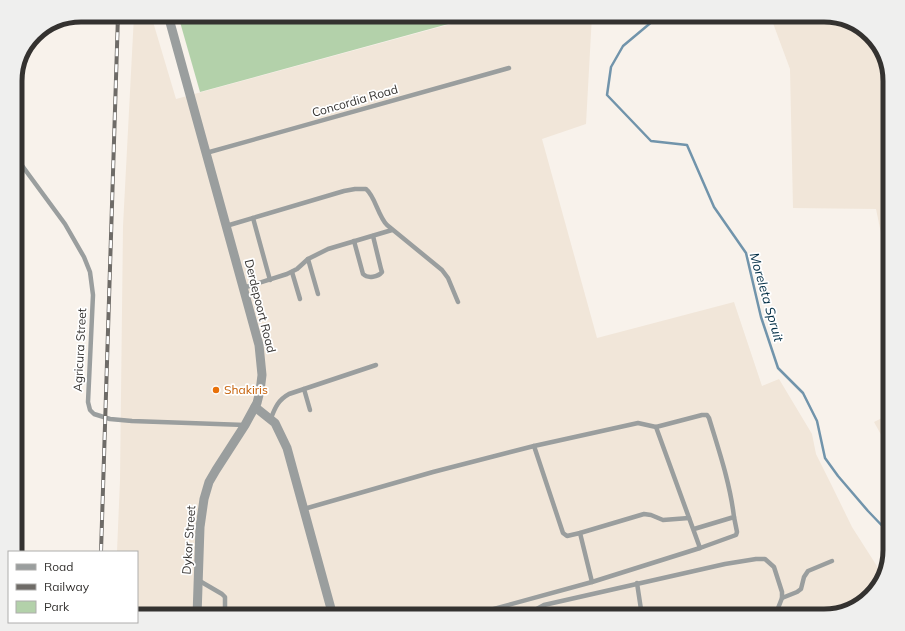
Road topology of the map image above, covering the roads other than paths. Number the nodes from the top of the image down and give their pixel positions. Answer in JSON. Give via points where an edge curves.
{"nodes":[{"id":1,"x":170,"y":22,"type":"edge"},
{"id":2,"x":509,"y":68,"type":"dead end"},
{"id":3,"x":206,"y":153,"type":"junction"},
{"id":4,"x":22,"y":166,"type":"edge"},
{"id":5,"x":252,"y":218,"type":"junction"},
{"id":6,"x":226,"y":226,"type":"junction"},
{"id":7,"x":392,"y":230,"type":"junction"},
{"id":8,"x":373,"y":236,"type":"junction"},
{"id":9,"x":354,"y":241,"type":"junction"},
{"id":10,"x":308,"y":259,"type":"junction"},
{"id":11,"x":292,"y":272,"type":"junction"},
{"id":12,"x":270,"y":280,"type":"junction"},
{"id":13,"x":243,"y":288,"type":"junction"},
{"id":14,"x":318,"y":294,"type":"dead end"},
{"id":15,"x":300,"y":299,"type":"dead end"},
{"id":16,"x":458,"y":302,"type":"dead end"},
{"id":17,"x":376,"y":365,"type":"dead end"},
{"id":18,"x":304,"y":389,"type":"junction"},
{"id":19,"x":255,"y":407,"type":"junction"},
{"id":20,"x":310,"y":410,"type":"dead end"},
{"id":21,"x":271,"y":418,"type":"junction"},
{"id":22,"x":245,"y":425,"type":"junction"},
{"id":23,"x":656,"y":427,"type":"junction"},
{"id":24,"x":534,"y":446,"type":"junction"},
{"id":25,"x":304,"y":509,"type":"junction"},
{"id":26,"x":734,"y":517,"type":"junction"},
{"id":27,"x":689,"y":518,"type":"junction"},
{"id":28,"x":694,"y":529,"type":"junction"},
{"id":29,"x":580,"y":533,"type":"junction"},
{"id":30,"x":700,"y":548,"type":"junction"},
{"id":31,"x":832,"y":561,"type":"dead end"},
{"id":32,"x":198,"y":580,"type":"junction"},
{"id":33,"x":592,"y":582,"type":"junction"},
{"id":34,"x":637,"y":583,"type":"junction"},
{"id":35,"x":782,"y":598,"type":"junction"},
{"id":36,"x":196,"y":609,"type":"edge"},
{"id":37,"x":225,"y":609,"type":"edge"},
{"id":38,"x":331,"y":609,"type":"edge"},
{"id":39,"x":494,"y":609,"type":"edge"},
{"id":40,"x":537,"y":609,"type":"edge"},
{"id":41,"x":641,"y":609,"type":"edge"},
{"id":42,"x":778,"y":609,"type":"edge"}],
"edges":[{"from":1,"to":3,"type":"street","name":"Derdepoort Road"},
{"from":2,"to":3,"type":"lane","name":"Concordia Road"},
{"from":3,"to":6,"type":"street","name":"Derdepoort Road"},
{"from":4,"to":22,"type":"lane","name":"Agricura Street","via":[[65,224],[90,272],[93,295],[88,402],[91,412],[115,420]]},
{"from":5,"to":6,"type":"lane"},
{"from":5,"to":7,"type":"lane","via":[[362,188],[368,191],[384,222]]},
{"from":5,"to":12,"type":"lane"},
{"from":6,"to":13,"type":"street","name":"Derdepoort Road"},
{"from":7,"to":8,"type":"lane"},
{"from":7,"to":16,"type":"lane","via":[[442,270]]},
{"from":8,"to":9,"type":"lane"},
{"from":8,"to":9,"type":"lane","via":[[382,272],[370,277],[364,274]]},
{"from":9,"to":10,"type":"lane","via":[[328,249]]},
{"from":10,"to":11,"type":"lane"},
{"from":10,"to":14,"type":"lane"},
{"from":11,"to":12,"type":"lane"},
{"from":11,"to":15,"type":"lane"},
{"from":12,"to":13,"type":"lane"},
{"from":13,"to":19,"type":"street","name":"Derdepoort Road","via":[[261,360],[260,391]]},
{"from":17,"to":18,"type":"lane"},
{"from":18,"to":20,"type":"lane"},
{"from":18,"to":21,"type":"lane","via":[[282,397]]},
{"from":19,"to":21,"type":"street"},
{"from":19,"to":22,"type":"street","name":"Dykor Street"},
{"from":21,"to":25,"type":"street","via":[[287,448]]},
{"from":22,"to":32,"type":"street","name":"Dykor Street","via":[[216,470],[206,491],[201,519]]},
{"from":23,"to":24,"type":"lane","via":[[638,423]]},
{"from":23,"to":26,"type":"lane","via":[[707,415],[728,480]]},
{"from":23,"to":27,"type":"lane"},
{"from":24,"to":25,"type":"lane"},
{"from":24,"to":29,"type":"lane","via":[[563,533],[567,536]]},
{"from":25,"to":38,"type":"street"},
{"from":26,"to":28,"type":"lane"},
{"from":26,"to":30,"type":"lane","via":[[736,535]]},
{"from":27,"to":28,"type":"lane"},
{"from":27,"to":29,"type":"lane","via":[[662,520],[644,514]]},
{"from":28,"to":30,"type":"lane"},
{"from":29,"to":33,"type":"lane"},
{"from":30,"to":33,"type":"lane"},
{"from":31,"to":35,"type":"lane","via":[[808,572],[801,589]]},
{"from":32,"to":36,"type":"street","name":"Dykor Street"},
{"from":32,"to":37,"type":"lane","via":[[225,597]]},
{"from":33,"to":39,"type":"lane"},
{"from":34,"to":35,"type":"lane","via":[[725,564],[764,559],[774,567]]},
{"from":34,"to":40,"type":"lane","via":[[544,605]]},
{"from":34,"to":41,"type":"lane"},
{"from":35,"to":42,"type":"lane"}]}
